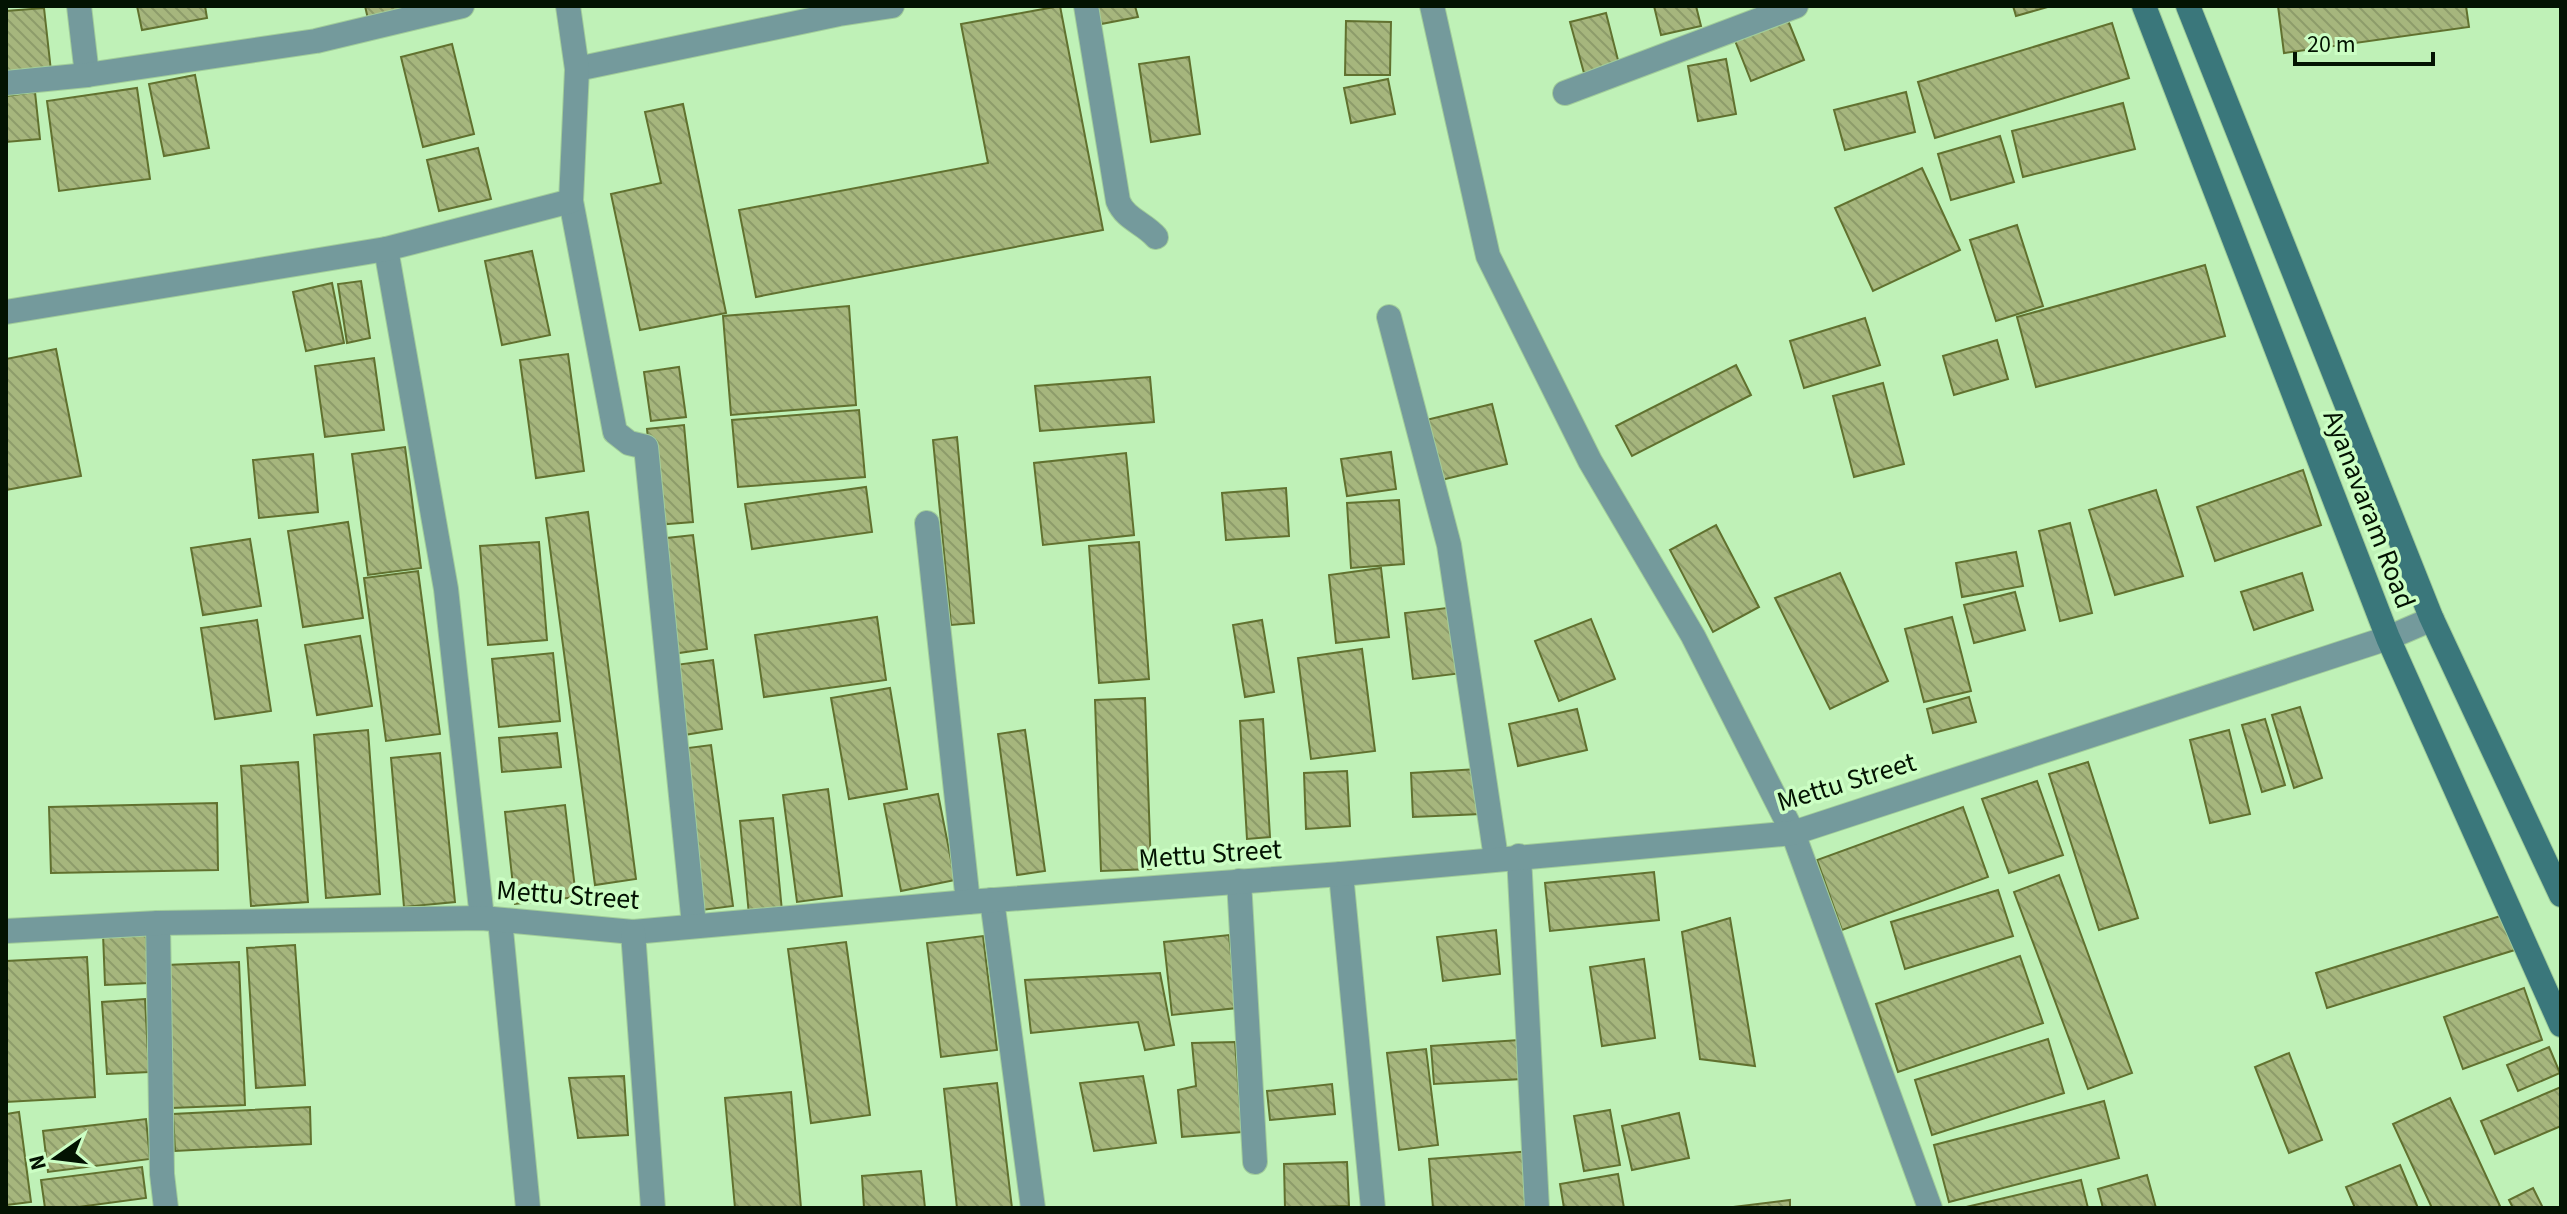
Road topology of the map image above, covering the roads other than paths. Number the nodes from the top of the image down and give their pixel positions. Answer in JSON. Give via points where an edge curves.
{"nodes":[{"id":1,"x":79,"y":6,"type":"edge"},
{"id":2,"x":462,"y":6,"type":"edge"},
{"id":3,"x":568,"y":6,"type":"edge"},
{"id":4,"x":892,"y":6,"type":"edge"},
{"id":5,"x":1086,"y":6,"type":"edge"},
{"id":6,"x":1432,"y":6,"type":"edge"},
{"id":7,"x":1796,"y":6,"type":"edge"},
{"id":8,"x":2144,"y":6,"type":"edge"},
{"id":9,"x":2188,"y":6,"type":"edge"},
{"id":10,"x":838,"y":10,"type":"edge"},
{"id":11,"x":577,"y":69,"type":"junction"},
{"id":12,"x":87,"y":75,"type":"junction"},
{"id":13,"x":6,"y":83,"type":"edge"},
{"id":14,"x":1565,"y":93,"type":"dead end"},
{"id":15,"x":571,"y":201,"type":"junction"},
{"id":16,"x":1156,"y":237,"type":"dead end"},
{"id":17,"x":386,"y":249,"type":"junction"},
{"id":18,"x":6,"y":312,"type":"edge"},
{"id":19,"x":1389,"y":317,"type":"dead end"},
{"id":20,"x":927,"y":523,"type":"dead end"},
{"id":21,"x":2432,"y":619,"type":"junction"},
{"id":22,"x":2388,"y":638,"type":"junction"},
{"id":23,"x":1793,"y":833,"type":"junction"},
{"id":24,"x":1507,"y":857,"type":"junction"},
{"id":25,"x":1341,"y":874,"type":"junction"},
{"id":26,"x":1239,"y":881,"type":"junction"},
{"id":27,"x":2561,"y":895,"type":"edge"},
{"id":28,"x":992,"y":900,"type":"junction"},
{"id":29,"x":968,"y":902,"type":"junction"},
{"id":30,"x":491,"y":919,"type":"junction"},
{"id":31,"x":158,"y":923,"type":"junction"},
{"id":32,"x":694,"y":925,"type":"junction"},
{"id":33,"x":6,"y":931,"type":"edge"},
{"id":34,"x":633,"y":932,"type":"junction"},
{"id":35,"x":2561,"y":1025,"type":"edge"},
{"id":36,"x":1255,"y":1162,"type":"dead end"},
{"id":37,"x":166,"y":1208,"type":"edge"},
{"id":38,"x":528,"y":1208,"type":"edge"},
{"id":39,"x":653,"y":1208,"type":"edge"},
{"id":40,"x":1033,"y":1208,"type":"edge"},
{"id":41,"x":1373,"y":1208,"type":"edge"},
{"id":42,"x":1537,"y":1208,"type":"edge"},
{"id":43,"x":1930,"y":1208,"type":"edge"}],
"edges":[{"from":1,"to":12,"type":"street"},
{"from":2,"to":12,"type":"street","via":[[316,41]]},
{"from":3,"to":11,"type":"street"},
{"from":4,"to":10,"type":"street"},
{"from":5,"to":16,"type":"street","via":[[1118,201],[1122,211]]},
{"from":6,"to":23,"type":"street","via":[[1488,256],[1590,461],[1693,636]]},
{"from":7,"to":14,"type":"street"},
{"from":8,"to":22,"type":"street","name":"Ayanavaram Road"},
{"from":9,"to":21,"type":"street","name":"Ayanavaram Road"},
{"from":10,"to":11,"type":"street"},
{"from":11,"to":15,"type":"street"},
{"from":12,"to":13,"type":"street"},
{"from":15,"to":17,"type":"street"},
{"from":15,"to":32,"type":"street","via":[[615,432],[646,447]]},
{"from":17,"to":18,"type":"street"},
{"from":17,"to":30,"type":"street","via":[[446,589]]},
{"from":19,"to":24,"type":"street","via":[[1449,545]]},
{"from":20,"to":29,"type":"street"},
{"from":21,"to":22,"type":"street","name":"Mettu Street"},
{"from":21,"to":27,"type":"street","name":"Ayanavaram Road"},
{"from":22,"to":23,"type":"street","name":"Mettu Street"},
{"from":22,"to":35,"type":"street","name":"Ayanavaram Road"},
{"from":23,"to":24,"type":"street","name":"Mettu Street"},
{"from":23,"to":43,"type":"street"},
{"from":24,"to":25,"type":"street","name":"Mettu Street"},
{"from":24,"to":42,"type":"street"},
{"from":25,"to":26,"type":"street","name":"Mettu Street"},
{"from":25,"to":41,"type":"street"},
{"from":26,"to":28,"type":"street","name":"Mettu Street"},
{"from":26,"to":36,"type":"street"},
{"from":28,"to":29,"type":"street","name":"Mettu Street"},
{"from":28,"to":40,"type":"street"},
{"from":29,"to":32,"type":"street","name":"Mettu Street"},
{"from":30,"to":31,"type":"street","name":"Mettu Street"},
{"from":30,"to":34,"type":"street","name":"Mettu Street"},
{"from":30,"to":38,"type":"street"},
{"from":31,"to":33,"type":"street","name":"Mettu Street"},
{"from":31,"to":37,"type":"street"},
{"from":32,"to":34,"type":"street","name":"Mettu Street"},
{"from":34,"to":39,"type":"street"}]}
